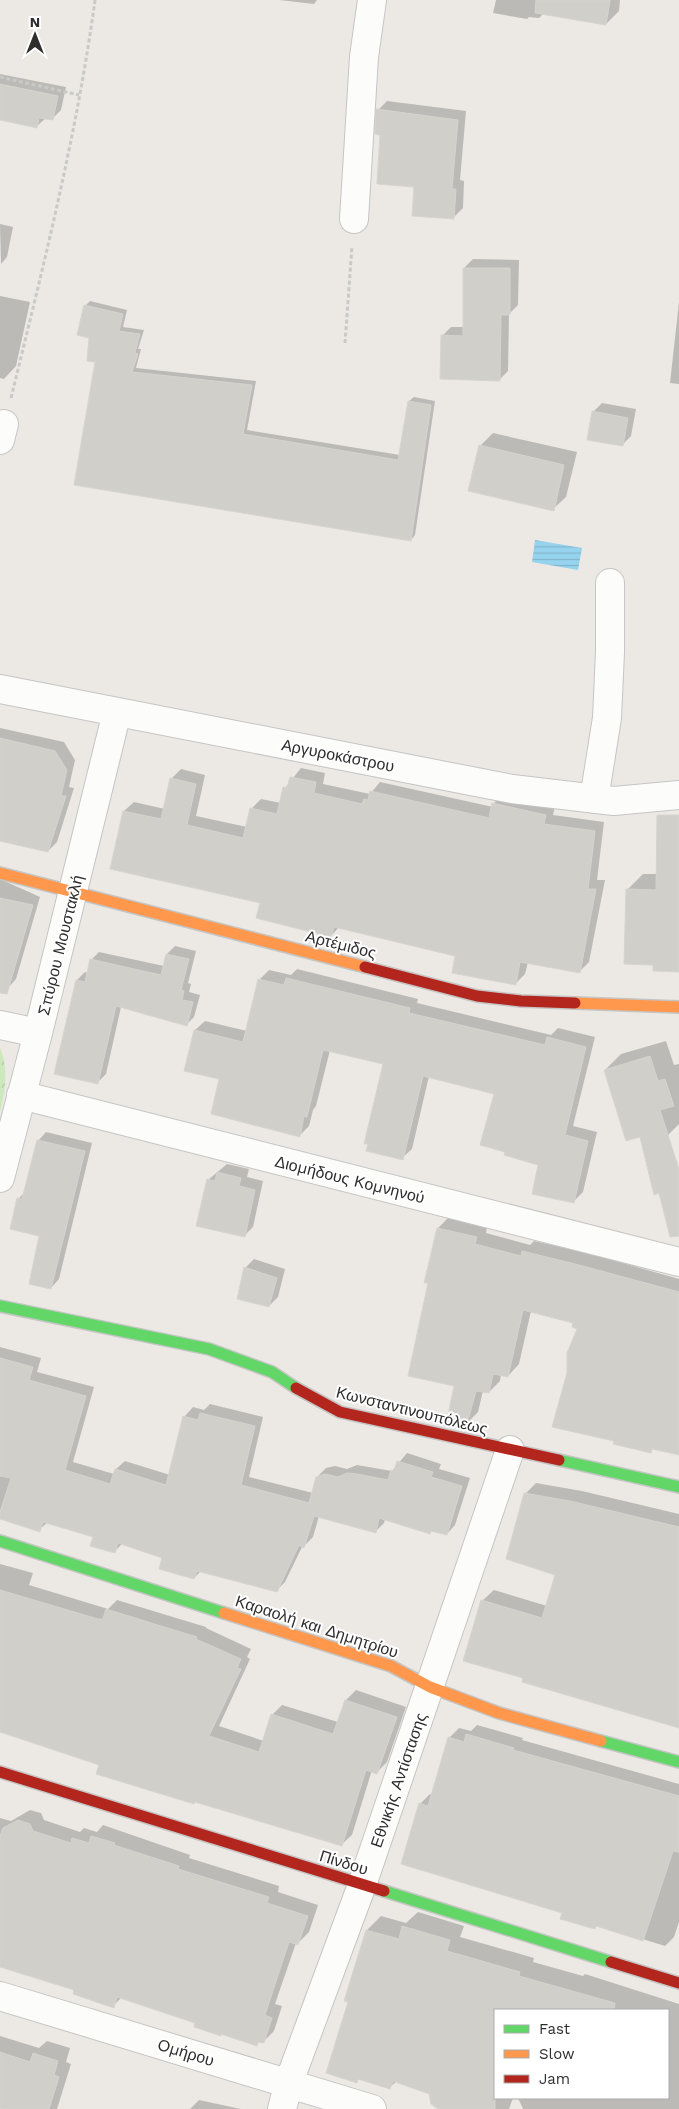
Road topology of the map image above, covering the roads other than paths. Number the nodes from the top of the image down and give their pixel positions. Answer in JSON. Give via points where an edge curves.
{"nodes":[{"id":1,"x":372,"y":0,"type":"edge"},
{"id":2,"x":354,"y":219,"type":"road end"},
{"id":3,"x":610,"y":583,"type":"dead end"},
{"id":4,"x":0,"y":689,"type":"edge"},
{"id":5,"x":117,"y":712,"type":"junction"},
{"id":6,"x":679,"y":796,"type":"edge"},
{"id":7,"x":594,"y":798,"type":"junction"},
{"id":8,"x":0,"y":874,"type":"edge"},
{"id":9,"x":73,"y":892,"type":"junction"},
{"id":10,"x":679,"y":1007,"type":"edge"},
{"id":11,"x":0,"y":1025,"type":"edge"},
{"id":12,"x":38,"y":1033,"type":"junction"},
{"id":13,"x":21,"y":1095,"type":"junction"},
{"id":14,"x":0,"y":1178,"type":"edge"},
{"id":15,"x":679,"y":1262,"type":"edge"},
{"id":16,"x":0,"y":1306,"type":"edge"},
{"id":17,"x":510,"y":1450,"type":"junction"},
{"id":18,"x":679,"y":1487,"type":"edge"},
{"id":19,"x":0,"y":1541,"type":"edge"},
{"id":20,"x":430,"y":1687,"type":"junction"},
{"id":21,"x":679,"y":1762,"type":"edge"},
{"id":22,"x":0,"y":1772,"type":"edge"},
{"id":23,"x":362,"y":1885,"type":"junction"},
{"id":24,"x":679,"y":1983,"type":"edge"},
{"id":25,"x":0,"y":1996,"type":"edge"},
{"id":26,"x":289,"y":2082,"type":"junction"},
{"id":27,"x":282,"y":2109,"type":"edge"},
{"id":28,"x":372,"y":2109,"type":"edge"}],
"edges":[{"from":1,"to":2,"type":"street","via":[[364,57]]},
{"from":3,"to":7,"type":"street","via":[[607,718]]},
{"from":4,"to":5,"type":"street","name":"Αργυροκάστρου"},
{"from":5,"to":7,"type":"street","name":"Αργυροκάστρου","via":[[512,789]]},
{"from":5,"to":9,"type":"street","name":"Σπύρου Μουστακλή"},
{"from":6,"to":7,"type":"street","name":"Αργυροκάστρου"},
{"from":8,"to":9,"type":"street","name":"Αρτέμιδος"},
{"from":9,"to":10,"type":"street","name":"Αρτέμιδος","via":[[477,996],[521,1001]]},
{"from":9,"to":12,"type":"street","name":"Σπύρου Μουστακλή"},
{"from":11,"to":12,"type":"street"},
{"from":12,"to":13,"type":"street","name":"Σπύρου Μουστακλή"},
{"from":13,"to":14,"type":"street","name":"Σπύρου Μουστακλή"},
{"from":13,"to":15,"type":"street","name":"Διομήδους Κομνηνού"},
{"from":16,"to":17,"type":"street","name":"Κωνσταντινουπόλεως","via":[[209,1349],[272,1372],[340,1412]]},
{"from":17,"to":18,"type":"street","name":"Κωνσταντινουπόλεως"},
{"from":17,"to":20,"type":"street","name":"Εθνικής Αντίστασης"},
{"from":19,"to":20,"type":"street","name":"Καραολή και Δημητρίου","via":[[391,1666]]},
{"from":20,"to":21,"type":"street","name":"Καραολή και Δημητρίου","via":[[499,1713]]},
{"from":20,"to":23,"type":"street","name":"Εθνικής Αντίστασης"},
{"from":22,"to":23,"type":"street","name":"Πίνδου"},
{"from":23,"to":24,"type":"street","name":"Πίνδου"},
{"from":23,"to":26,"type":"street","name":"Εθνικής Αντίστασης"},
{"from":25,"to":26,"type":"street","name":"Ομήρου"},
{"from":26,"to":27,"type":"street","name":"Εθνικής Αντίστασης"},
{"from":26,"to":28,"type":"street","name":"Ομήρου"}]}
